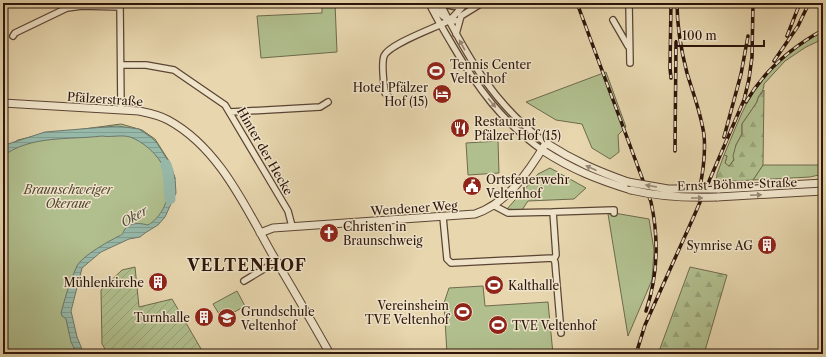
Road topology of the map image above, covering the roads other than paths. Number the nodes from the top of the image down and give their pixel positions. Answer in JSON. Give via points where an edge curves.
{"nodes":[{"id":1,"x":429,"y":3,"type":"edge"},
{"id":2,"x":433,"y":3,"type":"edge"},
{"id":3,"x":441,"y":3,"type":"edge"},
{"id":4,"x":482,"y":3,"type":"edge"},
{"id":5,"x":629,"y":3,"type":"edge"},
{"id":6,"x":466,"y":4,"type":"edge"},
{"id":7,"x":120,"y":5,"type":"edge"},
{"id":8,"x":449,"y":20,"type":"junction"},
{"id":9,"x":459,"y":21,"type":"junction"},
{"id":10,"x":629,"y":22,"type":"junction"},
{"id":11,"x":440,"y":24,"type":"junction"},
{"id":12,"x":456,"y":34,"type":"junction"},
{"id":13,"x":13,"y":36,"type":"dead end"},
{"id":14,"x":629,"y":48,"type":"junction"},
{"id":15,"x":630,"y":63,"type":"dead end"},
{"id":16,"x":121,"y":65,"type":"junction"},
{"id":17,"x":390,"y":98,"type":"dead end"},
{"id":18,"x":328,"y":102,"type":"dead end"},
{"id":19,"x":3,"y":104,"type":"edge"},
{"id":20,"x":121,"y":109,"type":"junction"},
{"id":21,"x":230,"y":112,"type":"junction"},
{"id":22,"x":546,"y":143,"type":"junction"},
{"id":23,"x":542,"y":150,"type":"junction"},
{"id":24,"x":823,"y":183,"type":"edge"},
{"id":25,"x":823,"y":191,"type":"edge"},
{"id":26,"x":493,"y":205,"type":"junction"},
{"id":27,"x":553,"y":212,"type":"junction"},
{"id":28,"x":614,"y":213,"type":"dead end"},
{"id":29,"x":443,"y":217,"type":"junction"},
{"id":30,"x":292,"y":226,"type":"junction"},
{"id":31,"x":260,"y":233,"type":"junction"},
{"id":32,"x":554,"y":259,"type":"junction"},
{"id":33,"x":277,"y":261,"type":"junction"},
{"id":34,"x":244,"y":281,"type":"dead end"},
{"id":35,"x":561,"y":333,"type":"dead end"},
{"id":36,"x":330,"y":354,"type":"edge"}],
"edges":[{"from":1,"to":11,"type":"street","name":"Ernst-Böhme-Straße"},
{"from":2,"to":8,"type":"street","name":"Ernst-Böhme-Straße"},
{"from":3,"to":6,"type":"street","via":[[453,7]]},
{"from":3,"to":8,"type":"street","name":"Ernst-Böhme-Straße"},
{"from":4,"to":9,"type":"street","via":[[461,16]]},
{"from":5,"to":10,"type":"street"},
{"from":6,"to":8,"type":"street"},
{"from":7,"to":13,"type":"street","via":[[68,8],[39,20]]},
{"from":7,"to":16,"type":"street"},
{"from":8,"to":9,"type":"street"},
{"from":8,"to":11,"type":"street"},
{"from":8,"to":12,"type":"street","name":"Ernst-Böhme-Straße"},
{"from":9,"to":12,"type":"street"},
{"from":10,"to":14,"type":"street"},
{"from":10,"to":14,"type":"street","via":[[620,23],[613,20]]},
{"from":11,"to":17,"type":"street","via":[[386,53],[383,60],[385,93]]},
{"from":11,"to":23,"type":"street","name":"Ernst-Böhme-Straße","one_way":true,"via":[[474,81],[493,105]]},
{"from":22,"to":12,"type":"street","name":"Ernst-Böhme-Straße","one_way":true,"via":[[499,101],[476,70]]},
{"from":14,"to":15,"type":"street"},
{"from":16,"to":20,"type":"street"},
{"from":16,"to":21,"type":"street","name":"Hinter der Hecke","via":[[146,65],[174,70],[225,105]]},
{"from":18,"to":21,"type":"street","via":[[320,107]]},
{"from":19,"to":20,"type":"street","name":"Pfälzerstraße"},
{"from":20,"to":31,"type":"street","name":"Pfälzerstraße","via":[[161,117],[178,126],[198,143],[226,175]]},
{"from":21,"to":30,"type":"street","name":"Hinter der Hecke","via":[[288,211]]},
{"from":22,"to":23,"type":"street"},
{"from":24,"to":22,"type":"street","name":"Ernst-Böhme-Straße","one_way":true,"bridge":true,"via":[[668,189],[628,182],[599,172]]},
{"from":23,"to":25,"type":"street","name":"Ernst-Böhme-Straße","one_way":true,"bridge":true,"via":[[585,174],[630,190],[653,195],[717,198]]},
{"from":23,"to":26,"type":"street","name":"Wendener Weg","via":[[511,191]]},
{"from":26,"to":27,"type":"street","via":[[508,213]]},
{"from":26,"to":29,"type":"street","name":"Wendener Weg","via":[[475,214]]},
{"from":27,"to":28,"type":"street","via":[[614,210]]},
{"from":27,"to":32,"type":"street"},
{"from":29,"to":30,"type":"street","name":"Wendener Weg"},
{"from":29,"to":32,"type":"street","via":[[447,259],[451,263],[550,257]]},
{"from":30,"to":31,"type":"street","name":"Wendener Weg","via":[[273,228]]},
{"from":31,"to":33,"type":"street","name":"Pfälzerstraße"},
{"from":32,"to":35,"type":"street"},
{"from":33,"to":34,"type":"street"},
{"from":33,"to":36,"type":"street","name":"Pfälzerstraße"}]}
